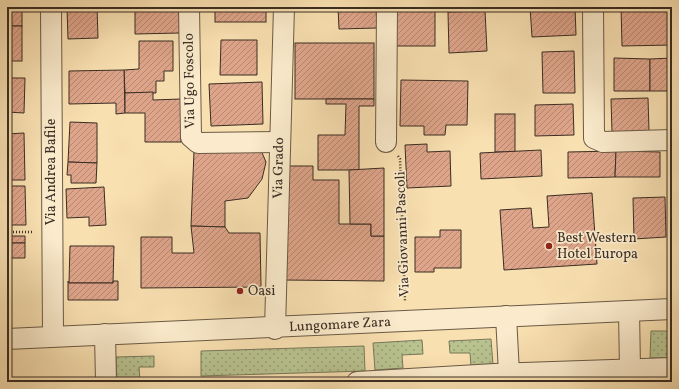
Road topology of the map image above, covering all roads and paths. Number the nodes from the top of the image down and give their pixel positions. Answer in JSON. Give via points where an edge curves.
{"nodes":[{"id":1,"x":51,"y":7,"type":"edge"},
{"id":2,"x":189,"y":7,"type":"edge"},
{"id":3,"x":284,"y":7,"type":"edge"},
{"id":4,"x":387,"y":7,"type":"edge"},
{"id":5,"x":593,"y":7,"type":"edge"},
{"id":6,"x":672,"y":140,"type":"edge"},
{"id":7,"x":280,"y":142,"type":"junction"},
{"id":8,"x":386,"y":142,"type":"joint"},
{"id":9,"x":7,"y":232,"type":"edge"},
{"id":10,"x":52,"y":232,"type":"junction"},
{"id":11,"x":672,"y":309,"type":"edge"},
{"id":12,"x":629,"y":311,"type":"junction"},
{"id":13,"x":506,"y":316,"type":"junction"},
{"id":14,"x":406,"y":322,"type":"junction"},
{"id":15,"x":275,"y":328,"type":"junction"},
{"id":16,"x":105,"y":334,"type":"junction"},
{"id":17,"x":53,"y":336,"type":"junction"},
{"id":18,"x":7,"y":339,"type":"edge"},
{"id":19,"x":672,"y":368,"type":"edge"},
{"id":20,"x":630,"y":369,"type":"junction"},
{"id":21,"x":509,"y":373,"type":"junction"},
{"id":22,"x":106,"y":382,"type":"edge"},
{"id":23,"x":357,"y":382,"type":"edge"}],
"edges":[{"from":1,"to":10,"type":"street","name":"Via Andrea Bafile"},
{"from":2,"to":7,"type":"street","name":"Via Ugo Foscolo","via":[[191,137],[198,143]]},
{"from":3,"to":7,"type":"street","name":"Via Grado"},
{"from":4,"to":8,"type":"street"},
{"from":5,"to":6,"type":"street","via":[[594,138],[602,142]]},
{"from":7,"to":15,"type":"street","name":"Via Grado"},
{"from":8,"to":14,"type":"path","name":"Via Giovanni Pascoli","via":[[400,159]]},
{"from":9,"to":10,"type":"path"},
{"from":10,"to":17,"type":"street","name":"Via Andrea Bafile"},
{"from":11,"to":12,"type":"street","name":"Lungomare Zara"},
{"from":12,"to":13,"type":"street","name":"Lungomare Zara"},
{"from":12,"to":20,"type":"street"},
{"from":13,"to":14,"type":"street","name":"Lungomare Zara"},
{"from":13,"to":21,"type":"street"},
{"from":14,"to":15,"type":"street","name":"Lungomare Zara"},
{"from":15,"to":16,"type":"street","name":"Lungomare Zara"},
{"from":16,"to":17,"type":"street","name":"Lungomare Zara"},
{"from":16,"to":22,"type":"street"},
{"from":17,"to":18,"type":"street","name":"Lungomare Zara"},
{"from":19,"to":20,"type":"street"},
{"from":20,"to":21,"type":"street"},
{"from":21,"to":23,"type":"street"}]}
